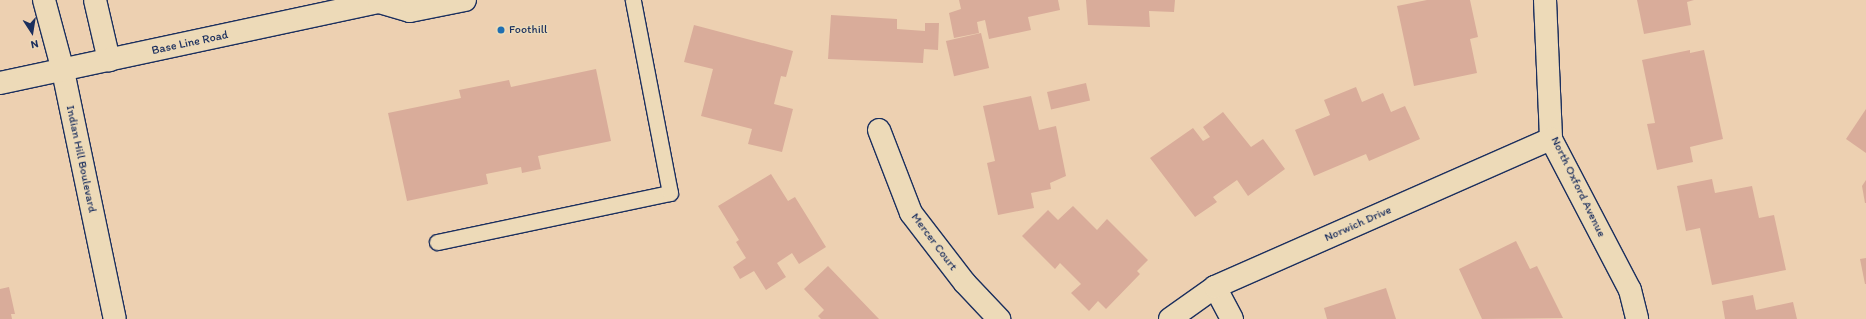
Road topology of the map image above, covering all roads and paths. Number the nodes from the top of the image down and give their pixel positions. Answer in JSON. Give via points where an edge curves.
{"nodes":[{"id":1,"x":44,"y":0,"type":"edge"},
{"id":2,"x":95,"y":0,"type":"edge"},
{"id":3,"x":465,"y":0,"type":"edge"},
{"id":4,"x":633,"y":0,"type":"edge"},
{"id":5,"x":1546,"y":0,"type":"edge"},
{"id":6,"x":380,"y":1,"type":"edge"},
{"id":7,"x":109,"y":60,"type":"junction"},
{"id":8,"x":63,"y":71,"type":"junction"},
{"id":9,"x":0,"y":83,"type":"edge"},
{"id":10,"x":879,"y":130,"type":"dead end"},
{"id":11,"x":1551,"y":138,"type":"junction"},
{"id":12,"x":437,"y":242,"type":"dead end"},
{"id":13,"x":1215,"y":286,"type":"junction"},
{"id":14,"x":115,"y":319,"type":"edge"},
{"id":15,"x":999,"y":319,"type":"edge"},
{"id":16,"x":1170,"y":319,"type":"edge"},
{"id":17,"x":1232,"y":319,"type":"edge"},
{"id":18,"x":1637,"y":319,"type":"edge"}],
"edges":[{"from":1,"to":8,"type":"street","name":"Indian Hill Boulevard"},
{"from":2,"to":7,"type":"street"},
{"from":3,"to":6,"type":"street","name":"Base Line Road","via":[[410,11]]},
{"from":4,"to":12,"type":"lane","via":[[670,193]]},
{"from":5,"to":11,"type":"street","name":"North Oxford Avenue"},
{"from":6,"to":7,"type":"street","name":"Base Line Road"},
{"from":7,"to":8,"type":"street","name":"Base Line Road"},
{"from":8,"to":9,"type":"street","name":"Base Line Road"},
{"from":8,"to":14,"type":"street","name":"Indian Hill Boulevard"},
{"from":10,"to":15,"type":"street","name":"Mercer Court","via":[[912,213],[964,283]]},
{"from":11,"to":13,"type":"street","name":"Norwich Drive"},
{"from":11,"to":18,"type":"street","name":"North Oxford Avenue","via":[[1630,290]]},
{"from":13,"to":16,"type":"street","name":"Norwich Drive"},
{"from":13,"to":17,"type":"street"}]}
